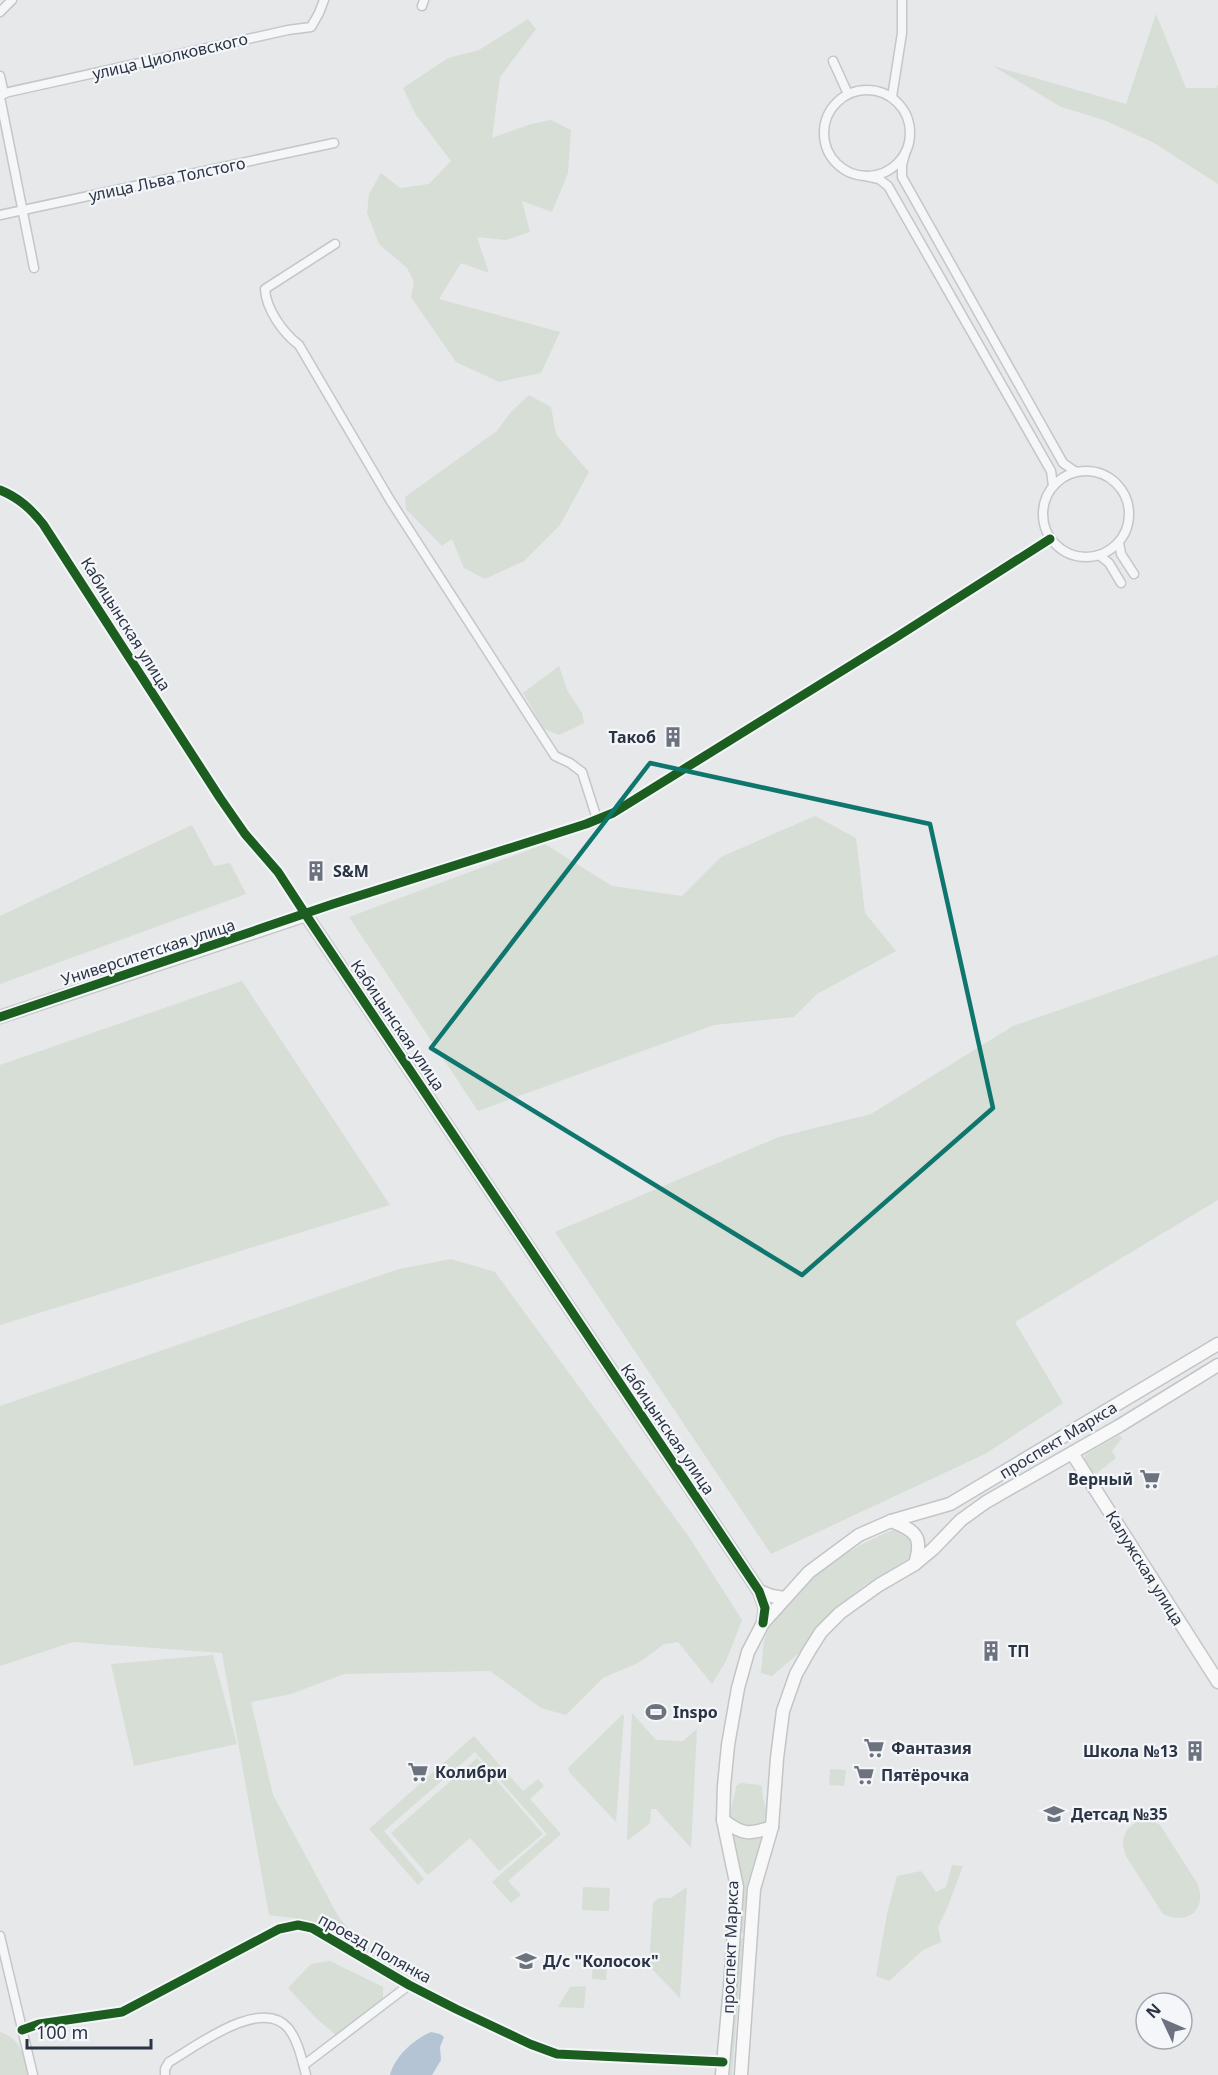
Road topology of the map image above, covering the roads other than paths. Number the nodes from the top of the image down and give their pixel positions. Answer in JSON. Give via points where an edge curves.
{"nodes":[{"id":1,"x":12,"y":0,"type":"edge"},
{"id":2,"x":324,"y":0,"type":"edge"},
{"id":3,"x":902,"y":0,"type":"edge"},
{"id":4,"x":0,"y":12,"type":"edge"},
{"id":5,"x":833,"y":61,"type":"dead end"},
{"id":6,"x":0,"y":76,"type":"edge"},
{"id":7,"x":848,"y":94,"type":"junction"},
{"id":8,"x":1,"y":95,"type":"edge"},
{"id":9,"x":892,"y":97,"type":"junction"},
{"id":10,"x":334,"y":143,"type":"dead end"},
{"id":11,"x":905,"y":154,"type":"junction"},
{"id":12,"x":865,"y":176,"type":"junction"},
{"id":13,"x":23,"y":210,"type":"junction"},
{"id":14,"x":0,"y":215,"type":"edge"},
{"id":15,"x":335,"y":244,"type":"dead end"},
{"id":16,"x":34,"y":268,"type":"dead end"},
{"id":17,"x":1076,"y":472,"type":"junction"},
{"id":18,"x":1053,"y":486,"type":"junction"},
{"id":19,"x":0,"y":490,"type":"edge"},
{"id":20,"x":1050,"y":538,"type":"junction"},
{"id":21,"x":1119,"y":542,"type":"junction"},
{"id":22,"x":1099,"y":555,"type":"junction"},
{"id":23,"x":1134,"y":574,"type":"dead end"},
{"id":24,"x":1121,"y":583,"type":"dead end"},
{"id":25,"x":597,"y":819,"type":"junction"},
{"id":26,"x":306,"y":915,"type":"junction"},
{"id":27,"x":0,"y":1017,"type":"edge"},
{"id":28,"x":1218,"y":1344,"type":"edge"},
{"id":29,"x":1218,"y":1365,"type":"edge"},
{"id":30,"x":1063,"y":1436,"type":"junction"},
{"id":31,"x":1072,"y":1453,"type":"junction"},
{"id":32,"x":891,"y":1521,"type":"junction"},
{"id":33,"x":915,"y":1564,"type":"junction"},
{"id":34,"x":759,"y":1591,"type":"junction"},
{"id":35,"x":784,"y":1598,"type":"junction"},
{"id":36,"x":763,"y":1623,"type":"junction"},
{"id":37,"x":1218,"y":1682,"type":"edge"},
{"id":38,"x":723,"y":1821,"type":"junction"},
{"id":39,"x":772,"y":1827,"type":"junction"},
{"id":40,"x":0,"y":1936,"type":"edge"},
{"id":41,"x":409,"y":1985,"type":"junction"},
{"id":42,"x":22,"y":2030,"type":"junction"},
{"id":43,"x":303,"y":2065,"type":"junction"},
{"id":44,"x":723,"y":2069,"type":"edge"},
{"id":45,"x":33,"y":2075,"type":"edge"},
{"id":46,"x":165,"y":2075,"type":"edge"},
{"id":47,"x":306,"y":2075,"type":"edge"},
{"id":48,"x":741,"y":2075,"type":"edge"}],
"edges":[{"from":1,"to":4,"type":"street"},
{"from":2,"to":8,"type":"street","name":"улица Циолковского","via":[[311,27]]},
{"from":3,"to":9,"type":"street","via":[[902,33]]},
{"from":5,"to":7,"type":"street"},
{"from":6,"to":8,"type":"street"},
{"from":7,"to":9,"type":"street","via":[[870,90]]},
{"from":7,"to":12,"type":"street","via":[[827,117],[825,141],[836,163]]},
{"from":8,"to":13,"type":"street"},
{"from":9,"to":11,"type":"street","via":[[903,108],[909,123],[910,139]]},
{"from":10,"to":13,"type":"street","name":"улица Льва Толстого"},
{"from":11,"to":12,"type":"street","via":[[885,172]]},
{"from":11,"to":17,"type":"street","via":[[902,177],[1063,463]]},
{"from":12,"to":18,"type":"street","via":[[888,186],[1051,471]]},
{"from":13,"to":14,"type":"street","name":"улица Льва Толстого"},
{"from":13,"to":16,"type":"street"},
{"from":15,"to":25,"type":"street","via":[[265,289],[266,298],[555,756],[582,772]]},
{"from":17,"to":18,"type":"street"},
{"from":17,"to":21,"type":"street","via":[[1100,473],[1120,488],[1129,519]]},
{"from":18,"to":20,"type":"street","via":[[1042,516]]},
{"from":19,"to":26,"type":"street","name":"Кабицынская улица","via":[[16,496],[44,524],[220,798]]},
{"from":20,"to":22,"type":"street","via":[[1061,550],[1076,556]]},
{"from":20,"to":25,"type":"street","via":[[613,813]]},
{"from":21,"to":22,"type":"street"},
{"from":21,"to":23,"type":"street","via":[[1121,554]]},
{"from":22,"to":24,"type":"street"},
{"from":25,"to":26,"type":"street"},
{"from":26,"to":27,"type":"main road","name":"Университетская улица"},
{"from":26,"to":34,"type":"main road","name":"Кабицынская улица"},
{"from":28,"to":30,"type":"main road","name":"проспект Маркса"},
{"from":29,"to":31,"type":"main road","name":"проспект Маркса"},
{"from":30,"to":31,"type":"main road","name":"Калужская улица"},
{"from":30,"to":32,"type":"main road","name":"проспект Маркса","via":[[950,1504]]},
{"from":31,"to":33,"type":"main road","name":"проспект Маркса","via":[[961,1520]]},
{"from":31,"to":37,"type":"main road","name":"Калужская улица"},
{"from":32,"to":33,"type":"main road","via":[[907,1527],[918,1539]]},
{"from":32,"to":35,"type":"main road","name":"проспект Маркса","via":[[859,1535],[809,1572]]},
{"from":33,"to":39,"type":"main road","name":"проспект Маркса","via":[[840,1613],[821,1632],[800,1666],[780,1723]]},
{"from":34,"to":35,"type":"main road"},
{"from":34,"to":36,"type":"main road","via":[[765,1608]]},
{"from":35,"to":36,"type":"main road","name":"проспект Маркса"},
{"from":36,"to":38,"type":"main road","name":"проспект Маркса","via":[[748,1652],[738,1688],[728,1745]]},
{"from":38,"to":39,"type":"main road","via":[[740,1832],[755,1833]]},
{"from":38,"to":44,"type":"main road","name":"проспект Маркса","via":[[736,1887]]},
{"from":39,"to":48,"type":"main road","name":"проспект Маркса","via":[[754,1888]]},
{"from":40,"to":42,"type":"street"},
{"from":41,"to":42,"type":"street","name":"проезд Полянка","via":[[312,1928],[298,1925],[253,1941],[122,2012]]},
{"from":41,"to":43,"type":"street","name":"проезд Полянка"},
{"from":41,"to":44,"type":"street","name":"проезд Полянка","via":[[494,2028],[557,2054]]},
{"from":42,"to":45,"type":"street"},
{"from":43,"to":46,"type":"street","via":[[288,2027],[263,2016],[232,2025],[169,2062]]},
{"from":43,"to":47,"type":"street"}]}
